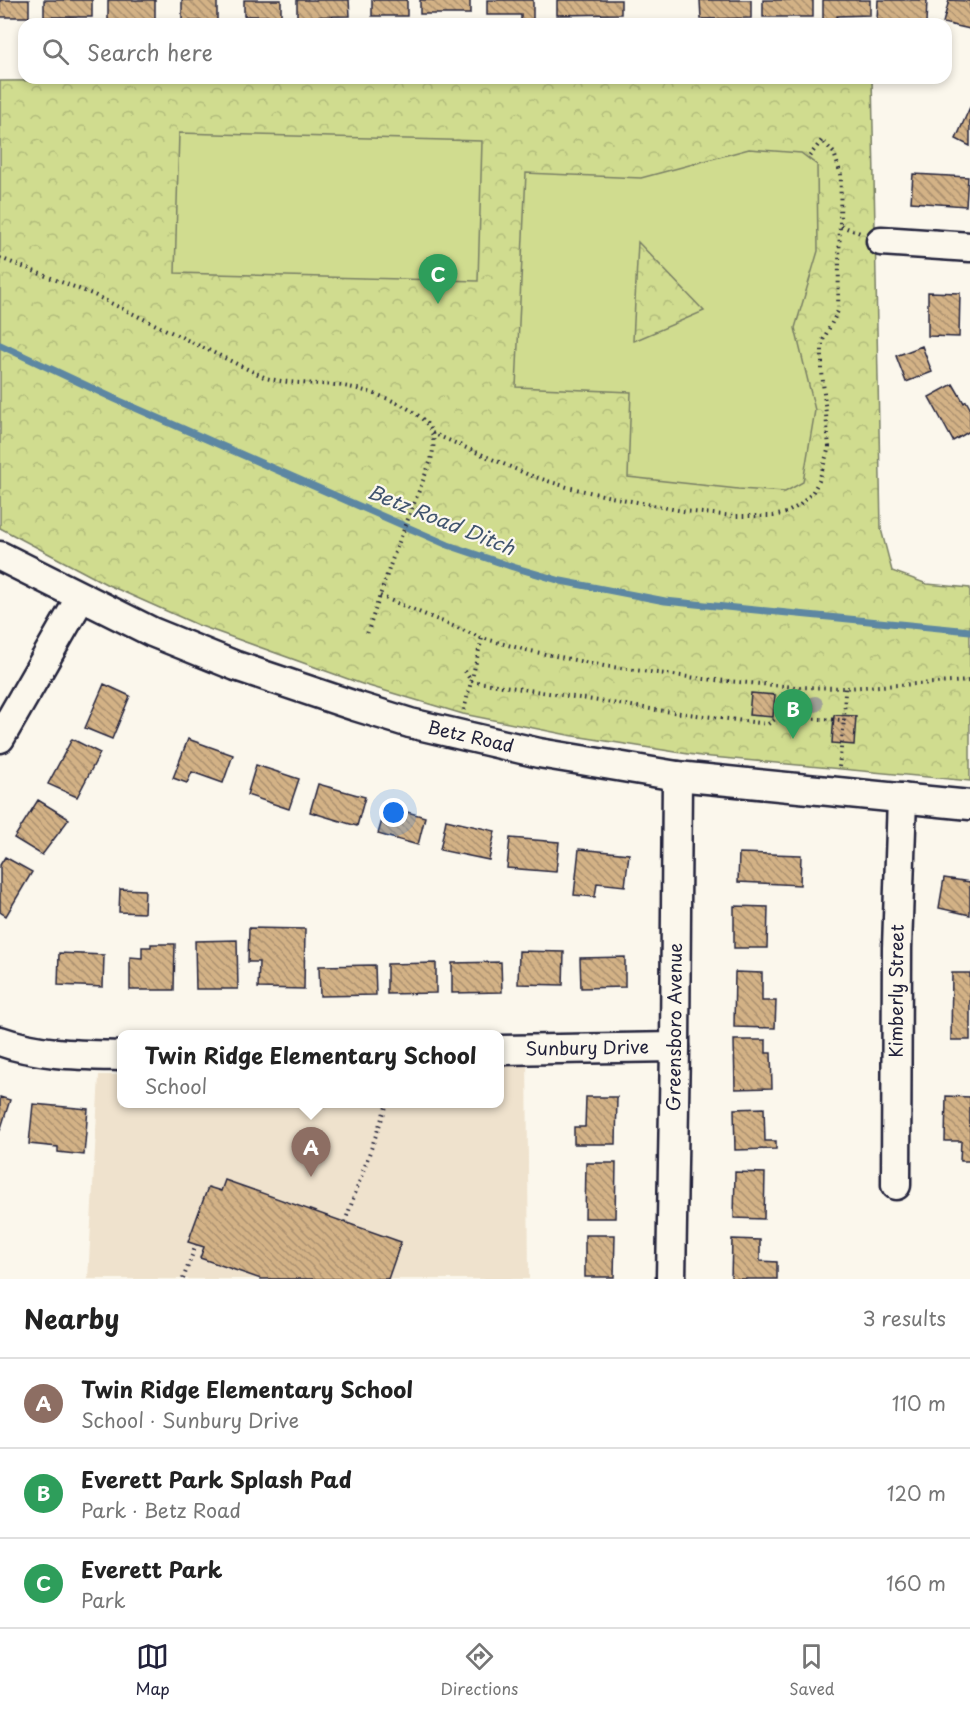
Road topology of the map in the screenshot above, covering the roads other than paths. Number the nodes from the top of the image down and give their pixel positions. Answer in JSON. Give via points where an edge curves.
{"nodes":[{"id":1,"x":881,"y":241,"type":"dead end"},
{"id":2,"x":970,"y":247,"type":"edge"},
{"id":3,"x":0,"y":556,"type":"edge"},
{"id":4,"x":81,"y":597,"type":"junction"},
{"id":5,"x":0,"y":738,"type":"edge"},
{"id":6,"x":677,"y":776,"type":"junction"},
{"id":7,"x":902,"y":798,"type":"junction"},
{"id":8,"x":970,"y":806,"type":"edge"},
{"id":9,"x":0,"y":1041,"type":"edge"},
{"id":10,"x":675,"y":1047,"type":"junction"},
{"id":11,"x":504,"y":1050,"type":"edge"},
{"id":12,"x":117,"y":1056,"type":"edge"},
{"id":13,"x":896,"y":1185,"type":"dead end"},
{"id":14,"x":671,"y":1279,"type":"edge"}],
"edges":[{"from":1,"to":2,"type":"street"},
{"from":3,"to":4,"type":"street","name":"Betz Road"},
{"from":4,"to":5,"type":"street"},
{"from":4,"to":6,"type":"street","name":"Betz Road","via":[[152,632],[236,666],[366,710],[539,753]]},
{"from":6,"to":7,"type":"street","name":"Betz Road"},
{"from":6,"to":10,"type":"street","name":"Greensboro Avenue"},
{"from":7,"to":8,"type":"street","name":"Betz Road"},
{"from":7,"to":13,"type":"street","name":"Kimberly Street"},
{"from":9,"to":12,"type":"street","via":[[67,1055]]},
{"from":10,"to":11,"type":"street","name":"Sunbury Drive"},
{"from":10,"to":14,"type":"street","name":"Greensboro Avenue"}]}
